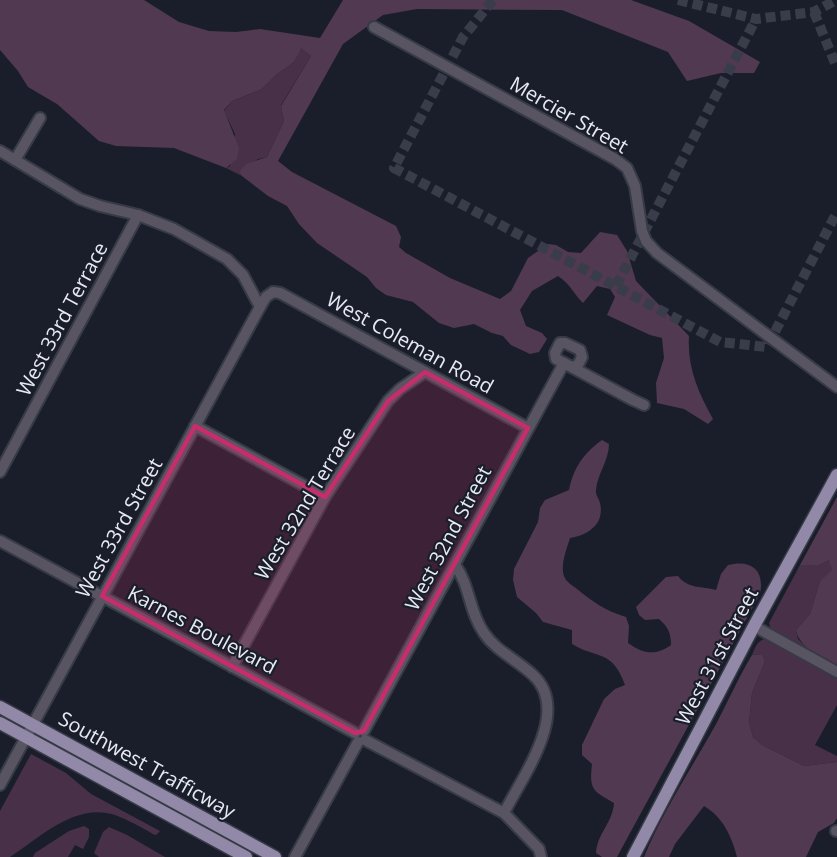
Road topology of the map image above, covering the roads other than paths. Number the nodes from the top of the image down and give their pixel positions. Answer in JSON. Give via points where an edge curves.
{"nodes":[{"id":1,"x":374,"y":27,"type":"dead end"},
{"id":2,"x":40,"y":118,"type":"dead end"},
{"id":3,"x":1,"y":154,"type":"edge"},
{"id":4,"x":15,"y":160,"type":"junction"},
{"id":5,"x":138,"y":215,"type":"junction"},
{"id":6,"x":273,"y":292,"type":"joint"},
{"id":7,"x":260,"y":307,"type":"junction"},
{"id":8,"x":425,"y":372,"type":"junction"},
{"id":9,"x":837,"y":387,"type":"edge"},
{"id":10,"x":644,"y":405,"type":"dead end"},
{"id":11,"x":195,"y":426,"type":"junction"},
{"id":12,"x":528,"y":428,"type":"junction"},
{"id":13,"x":0,"y":472,"type":"edge"},
{"id":14,"x":837,"y":475,"type":"edge"},
{"id":15,"x":325,"y":497,"type":"junction"},
{"id":16,"x":0,"y":541,"type":"edge"},
{"id":17,"x":455,"y":565,"type":"junction"},
{"id":18,"x":102,"y":596,"type":"junction"},
{"id":19,"x":754,"y":626,"type":"junction"},
{"id":20,"x":232,"y":667,"type":"junction"},
{"id":21,"x":837,"y":672,"type":"edge"},
{"id":22,"x":0,"y":707,"type":"edge"},
{"id":23,"x":0,"y":723,"type":"edge"},
{"id":24,"x":32,"y":725,"type":"junction"},
{"id":25,"x":360,"y":736,"type":"junction"},
{"id":26,"x":26,"y":737,"type":"junction"},
{"id":27,"x":0,"y":785,"type":"edge"},
{"id":28,"x":504,"y":813,"type":"junction"},
{"id":29,"x":246,"y":857,"type":"edge"},
{"id":30,"x":275,"y":857,"type":"edge"},
{"id":31,"x":295,"y":857,"type":"edge"},
{"id":32,"x":541,"y":857,"type":"edge"},
{"id":33,"x":633,"y":857,"type":"edge"}],
"edges":[{"from":1,"to":9,"type":"street","name":"Mercier Street","via":[[627,168],[635,186],[642,231],[657,253]]},
{"from":2,"to":4,"type":"street"},
{"from":3,"to":4,"type":"street"},
{"from":4,"to":5,"type":"street","via":[[80,199]]},
{"from":5,"to":7,"type":"street","via":[[174,229],[227,259],[243,275]]},
{"from":5,"to":13,"type":"street","name":"West 33rd Terrace"},
{"from":6,"to":7,"type":"street","name":"West 33rd Street"},
{"from":6,"to":8,"type":"street","name":"West Coleman Road"},
{"from":7,"to":11,"type":"street","name":"West 33rd Street"},
{"from":8,"to":12,"type":"street","name":"West Coleman Road"},
{"from":8,"to":15,"type":"street","name":"West 32nd Terrace","via":[[388,401]]},
{"from":10,"to":12,"type":"street","name":"West 32nd Street","via":[[568,365]]},
{"from":11,"to":15,"type":"street"},
{"from":11,"to":18,"type":"street","name":"West 33rd Street"},
{"from":12,"to":17,"type":"street","name":"West 32nd Street"},
{"from":14,"to":19,"type":"main road","name":"West 31st Street"},
{"from":15,"to":20,"type":"street","name":"West 32nd Terrace"},
{"from":16,"to":18,"type":"street","name":"Karnes Boulevard"},
{"from":17,"to":25,"type":"street","name":"West 32nd Street"},
{"from":17,"to":28,"type":"street","via":[[465,583],[475,619],[485,634],[496,648],[534,676],[548,704],[544,737]]},
{"from":18,"to":20,"type":"street","name":"Karnes Boulevard"},
{"from":18,"to":24,"type":"street","name":"West 33rd Street"},
{"from":19,"to":21,"type":"street"},
{"from":19,"to":33,"type":"main road","name":"West 31st Street"},
{"from":20,"to":25,"type":"street","name":"Karnes Boulevard"},
{"from":22,"to":24,"type":"main road","name":"Southwest Trafficway"},
{"from":23,"to":26,"type":"main road","name":"Southwest Trafficway"},
{"from":24,"to":26,"type":"street","name":"West 33rd Street"},
{"from":24,"to":30,"type":"main road","name":"Southwest Trafficway"},
{"from":25,"to":28,"type":"street","name":"Karnes Boulevard"},
{"from":25,"to":31,"type":"street","name":"West 32nd Street"},
{"from":26,"to":27,"type":"street","name":"West 33rd Street"},
{"from":26,"to":29,"type":"main road","name":"Southwest Trafficway"},
{"from":28,"to":32,"type":"street","name":"Karnes Boulevard","via":[[539,849]]}]}
